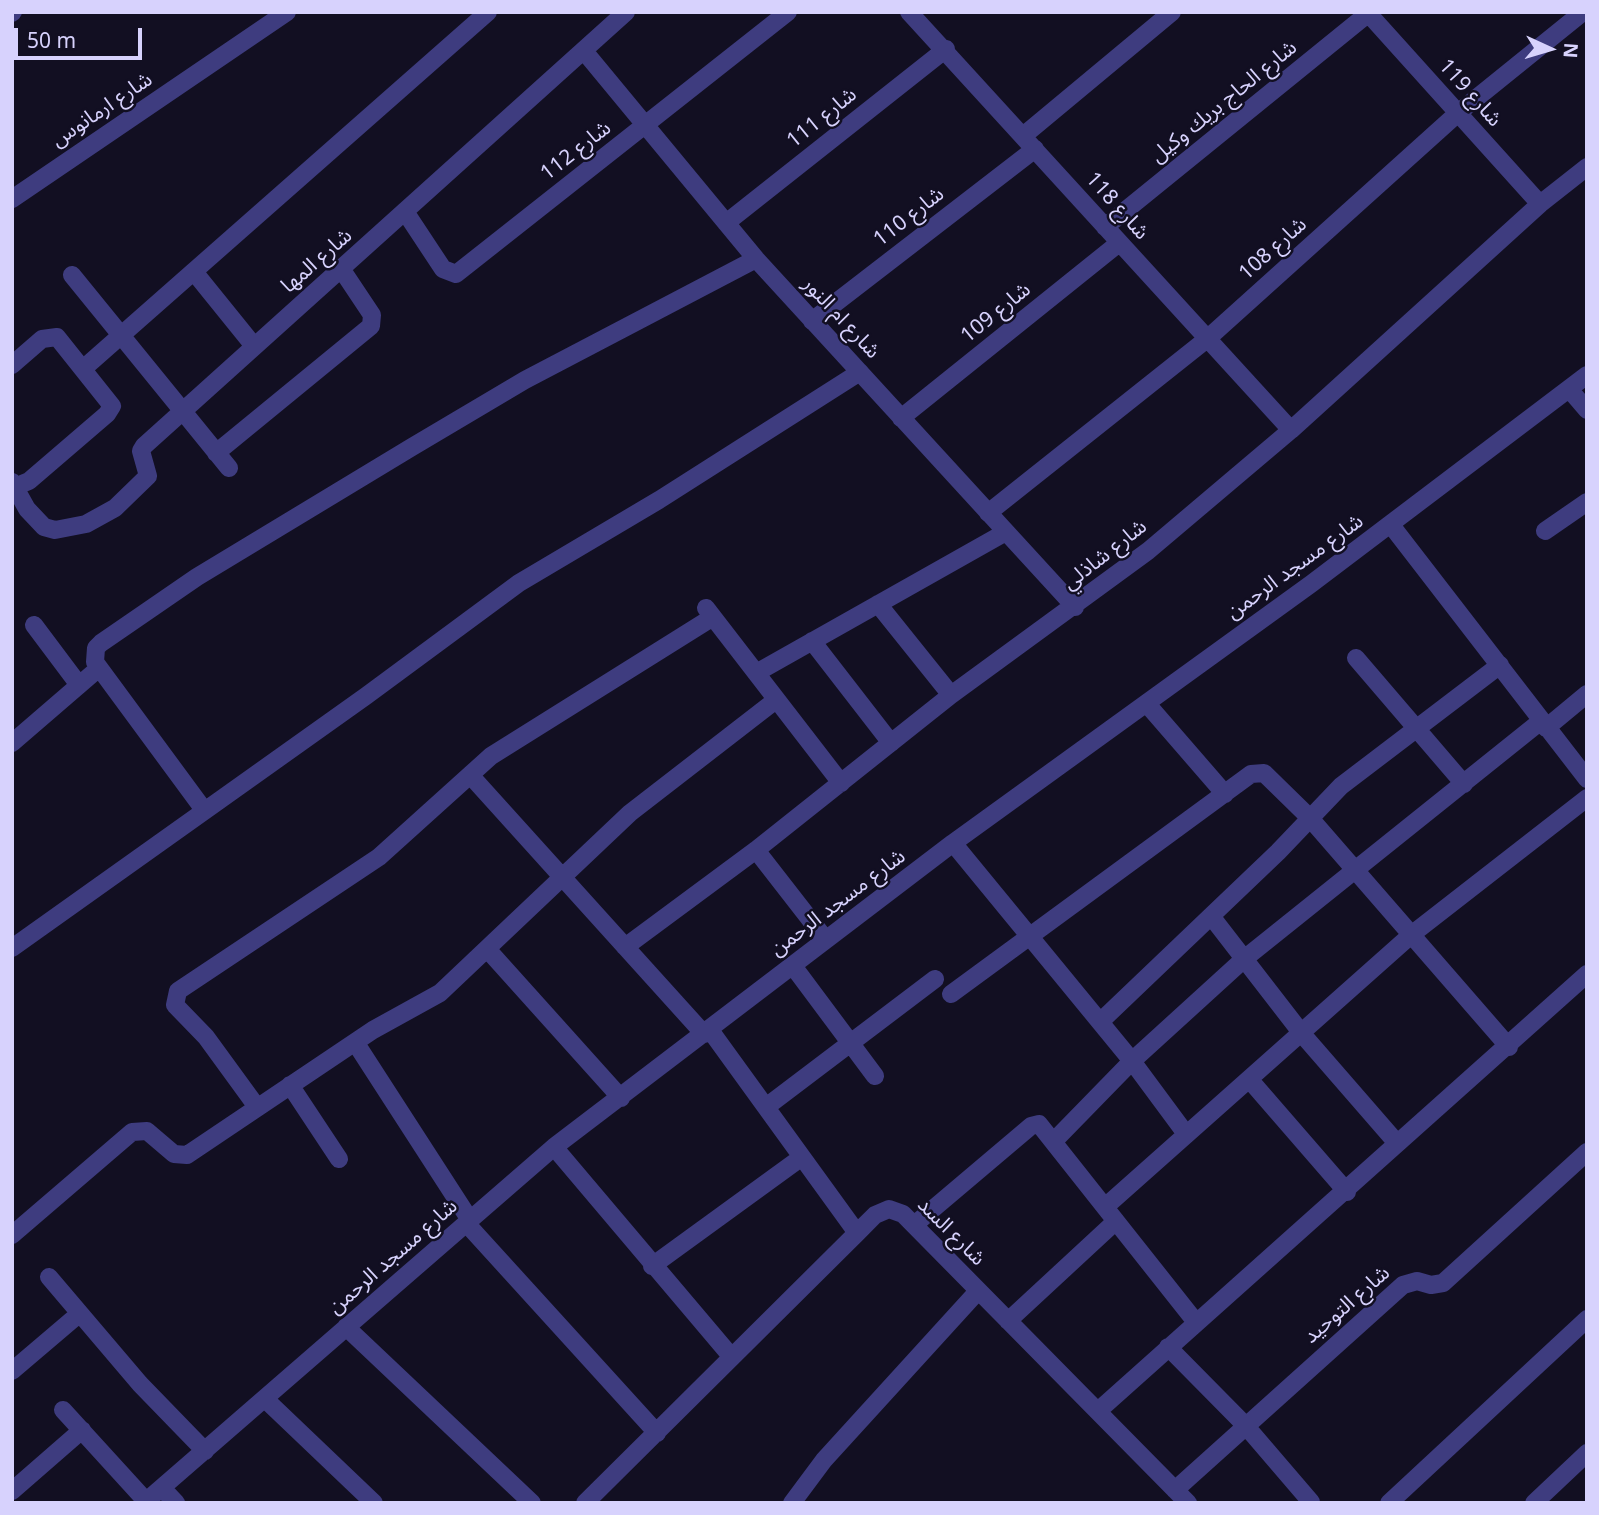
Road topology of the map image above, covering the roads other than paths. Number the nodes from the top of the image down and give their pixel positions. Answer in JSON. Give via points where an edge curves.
{"nodes":[{"id":1,"x":287,"y":12,"type":"edge"},
{"id":2,"x":488,"y":12,"type":"edge"},
{"id":3,"x":626,"y":12,"type":"edge"},
{"id":4,"x":788,"y":12,"type":"edge"},
{"id":5,"x":909,"y":12,"type":"edge"},
{"id":6,"x":1172,"y":12,"type":"edge"},
{"id":7,"x":1583,"y":12,"type":"edge"},
{"id":8,"x":1369,"y":13,"type":"edge"},
{"id":9,"x":946,"y":49,"type":"junction"},
{"id":10,"x":583,"y":51,"type":"junction"},
{"id":11,"x":1458,"y":113,"type":"junction"},
{"id":12,"x":646,"y":126,"type":"junction"},
{"id":13,"x":1029,"y":143,"type":"junction"},
{"id":14,"x":1587,"y":167,"type":"edge"},
{"id":15,"x":14,"y":194,"type":"edge"},
{"id":16,"x":1540,"y":204,"type":"junction"},
{"id":17,"x":406,"y":213,"type":"junction"},
{"id":18,"x":726,"y":223,"type":"junction"},
{"id":19,"x":1105,"y":227,"type":"junction"},
{"id":20,"x":1119,"y":243,"type":"junction"},
{"id":21,"x":756,"y":259,"type":"junction"},
{"id":22,"x":342,"y":270,"type":"junction"},
{"id":23,"x":195,"y":273,"type":"junction"},
{"id":24,"x":72,"y":275,"type":"dead end"},
{"id":25,"x":812,"y":321,"type":"junction"},
{"id":26,"x":121,"y":336,"type":"junction"},
{"id":27,"x":1207,"y":339,"type":"junction"},
{"id":28,"x":254,"y":346,"type":"junction"},
{"id":29,"x":12,"y":365,"type":"edge"},
{"id":30,"x":84,"y":368,"type":"junction"},
{"id":31,"x":860,"y":372,"type":"junction"},
{"id":32,"x":1587,"y":375,"type":"edge"},
{"id":33,"x":1569,"y":389,"type":"junction"},
{"id":34,"x":1587,"y":410,"type":"edge"},
{"id":35,"x":182,"y":411,"type":"junction"},
{"id":36,"x":901,"y":418,"type":"junction"},
{"id":37,"x":1291,"y":430,"type":"junction"},
{"id":38,"x":216,"y":453,"type":"junction"},
{"id":39,"x":229,"y":468,"type":"dead end"},
{"id":40,"x":13,"y":486,"type":"edge"},
{"id":41,"x":1587,"y":502,"type":"edge"},
{"id":42,"x":988,"y":513,"type":"junction"},
{"id":43,"x":1391,"y":525,"type":"junction"},
{"id":44,"x":1545,"y":531,"type":"dead end"},
{"id":45,"x":1006,"y":532,"type":"junction"},
{"id":46,"x":878,"y":604,"type":"junction"},
{"id":47,"x":1075,"y":607,"type":"junction"},
{"id":48,"x":34,"y":625,"type":"dead end"},
{"id":49,"x":812,"y":641,"type":"junction"},
{"id":50,"x":1356,"y":658,"type":"dead end"},
{"id":51,"x":1500,"y":665,"type":"junction"},
{"id":52,"x":99,"y":668,"type":"junction"},
{"id":53,"x":756,"y":673,"type":"junction"},
{"id":54,"x":79,"y":685,"type":"junction"},
{"id":55,"x":1587,"y":694,"type":"edge"},
{"id":56,"x":951,"y":695,"type":"junction"},
{"id":57,"x":776,"y":700,"type":"junction"},
{"id":58,"x":1147,"y":704,"type":"junction"},
{"id":59,"x":1544,"y":725,"type":"junction"},
{"id":60,"x":1418,"y":731,"type":"junction"},
{"id":61,"x":12,"y":743,"type":"edge"},
{"id":62,"x":891,"y":743,"type":"junction"},
{"id":63,"x":471,"y":776,"type":"junction"},
{"id":64,"x":1587,"y":779,"type":"edge"},
{"id":65,"x":841,"y":783,"type":"junction"},
{"id":66,"x":1464,"y":784,"type":"junction"},
{"id":67,"x":1225,"y":794,"type":"junction"},
{"id":68,"x":1587,"y":798,"type":"edge"},
{"id":69,"x":204,"y":810,"type":"junction"},
{"id":70,"x":1309,"y":817,"type":"junction"},
{"id":71,"x":953,"y":843,"type":"junction"},
{"id":72,"x":756,"y":850,"type":"junction"},
{"id":73,"x":1356,"y":872,"type":"junction"},
{"id":74,"x":562,"y":877,"type":"junction"},
{"id":75,"x":1211,"y":916,"type":"junction"},
{"id":76,"x":1411,"y":935,"type":"junction"},
{"id":77,"x":1030,"y":937,"type":"junction"},
{"id":78,"x":826,"y":940,"type":"junction"},
{"id":79,"x":625,"y":947,"type":"junction"},
{"id":80,"x":12,"y":948,"type":"edge"},
{"id":81,"x":488,"y":950,"type":"junction"},
{"id":82,"x":1244,"y":959,"type":"junction"},
{"id":83,"x":793,"y":966,"type":"junction"},
{"id":84,"x":1587,"y":974,"type":"edge"},
{"id":85,"x":935,"y":979,"type":"dead end"},
{"id":86,"x":951,"y":994,"type":"dead end"},
{"id":87,"x":1100,"y":1022,"type":"junction"},
{"id":88,"x":707,"y":1032,"type":"junction"},
{"id":89,"x":1303,"y":1035,"type":"junction"},
{"id":90,"x":355,"y":1042,"type":"junction"},
{"id":91,"x":850,"y":1043,"type":"junction"},
{"id":92,"x":1509,"y":1047,"type":"junction"},
{"id":93,"x":1132,"y":1061,"type":"junction"},
{"id":94,"x":875,"y":1076,"type":"dead end"},
{"id":95,"x":1249,"y":1079,"type":"junction"},
{"id":96,"x":290,"y":1085,"type":"junction"},
{"id":97,"x":621,"y":1098,"type":"junction"},
{"id":98,"x":257,"y":1107,"type":"junction"},
{"id":99,"x":766,"y":1107,"type":"junction"},
{"id":100,"x":1186,"y":1134,"type":"junction"},
{"id":101,"x":1054,"y":1141,"type":"junction"},
{"id":102,"x":1396,"y":1142,"type":"junction"},
{"id":103,"x":554,"y":1147,"type":"junction"},
{"id":104,"x":1587,"y":1152,"type":"edge"},
{"id":105,"x":802,"y":1157,"type":"junction"},
{"id":106,"x":339,"y":1159,"type":"dead end"},
{"id":107,"x":1347,"y":1192,"type":"junction"},
{"id":108,"x":1111,"y":1214,"type":"junction"},
{"id":109,"x":468,"y":1221,"type":"junction"},
{"id":110,"x":914,"y":1225,"type":"junction"},
{"id":111,"x":857,"y":1233,"type":"junction"},
{"id":112,"x":12,"y":1235,"type":"edge"},
{"id":113,"x":652,"y":1266,"type":"junction"},
{"id":114,"x":49,"y":1277,"type":"dead end"},
{"id":115,"x":978,"y":1291,"type":"junction"},
{"id":116,"x":79,"y":1314,"type":"junction"},
{"id":117,"x":1587,"y":1319,"type":"edge"},
{"id":118,"x":1008,"y":1321,"type":"junction"},
{"id":119,"x":1195,"y":1321,"type":"junction"},
{"id":120,"x":346,"y":1327,"type":"junction"},
{"id":121,"x":1168,"y":1346,"type":"junction"},
{"id":122,"x":730,"y":1355,"type":"junction"},
{"id":123,"x":12,"y":1371,"type":"edge"},
{"id":124,"x":265,"y":1399,"type":"junction"},
{"id":125,"x":63,"y":1410,"type":"dead end"},
{"id":126,"x":1098,"y":1411,"type":"junction"},
{"id":127,"x":1245,"y":1425,"type":"junction"},
{"id":128,"x":82,"y":1430,"type":"junction"},
{"id":129,"x":657,"y":1433,"type":"junction"},
{"id":130,"x":205,"y":1451,"type":"junction"},
{"id":131,"x":1587,"y":1454,"type":"edge"},
{"id":132,"x":162,"y":1488,"type":"junction"},
{"id":133,"x":12,"y":1491,"type":"edge"},
{"id":134,"x":1182,"y":1496,"type":"edge"},
{"id":135,"x":145,"y":1502,"type":"edge"},
{"id":136,"x":1311,"y":1502,"type":"edge"},
{"id":137,"x":176,"y":1503,"type":"edge"},
{"id":138,"x":374,"y":1503,"type":"edge"},
{"id":139,"x":532,"y":1503,"type":"edge"},
{"id":140,"x":585,"y":1503,"type":"edge"},
{"id":141,"x":792,"y":1503,"type":"edge"},
{"id":142,"x":1389,"y":1503,"type":"edge"},
{"id":143,"x":1534,"y":1503,"type":"edge"}],
"edges":[{"from":1,"to":15,"type":"street","name":"شارع ارمانوس"},
{"from":2,"to":23,"type":"street"},
{"from":3,"to":10,"type":"street","name":"شارع المها"},
{"from":4,"to":12,"type":"street","name":"شارع 112"},
{"from":5,"to":9,"type":"street","name":"شارع 118"},
{"from":6,"to":13,"type":"street","name":"شارع 110"},
{"from":7,"to":11,"type":"street","name":"شارع 108"},
{"from":8,"to":11,"type":"street","name":"شارع 119"},
{"from":8,"to":19,"type":"street","name":"شارع الحاج بريك وكيل"},
{"from":9,"to":13,"type":"street","name":"شارع 118"},
{"from":9,"to":18,"type":"street","name":"شارع 111"},
{"from":10,"to":12,"type":"street","name":"شارع ام النور"},
{"from":10,"to":17,"type":"street","name":"شارع المها"},
{"from":11,"to":16,"type":"street","name":"شارع 119"},
{"from":11,"to":27,"type":"street","name":"شارع 108"},
{"from":12,"to":17,"type":"street","name":"شارع 112","via":[[456,274],[443,269]]},
{"from":12,"to":18,"type":"street","name":"شارع ام النور"},
{"from":13,"to":19,"type":"street","name":"شارع 118"},
{"from":13,"to":25,"type":"street","name":"شارع 110"},
{"from":14,"to":16,"type":"street","name":"شارع شاذلي"},
{"from":16,"to":37,"type":"street","name":"شارع شاذلي"},
{"from":17,"to":22,"type":"street","name":"شارع المها"},
{"from":18,"to":21,"type":"street","name":"شارع ام النور"},
{"from":19,"to":20,"type":"street","name":"شارع 118"},
{"from":20,"to":27,"type":"street","name":"شارع 118"},
{"from":20,"to":36,"type":"street","name":"شارع 109"},
{"from":21,"to":25,"type":"street","name":"شارع ام النور"},
{"from":21,"to":52,"type":"street","via":[[525,380],[290,519],[101,643],[94,655]]},
{"from":22,"to":28,"type":"street","name":"شارع المها"},
{"from":22,"to":38,"type":"street","via":[[372,315],[371,326]]},
{"from":23,"to":26,"type":"street"},
{"from":23,"to":28,"type":"street"},
{"from":24,"to":26,"type":"street"},
{"from":25,"to":31,"type":"street","name":"شارع ام النور"},
{"from":26,"to":30,"type":"street"},
{"from":26,"to":35,"type":"street"},
{"from":27,"to":37,"type":"street","name":"شارع 118"},
{"from":27,"to":42,"type":"street","name":"شارع 108"},
{"from":28,"to":35,"type":"street","name":"شارع المها"},
{"from":29,"to":30,"type":"street","via":[[49,336],[62,341]]},
{"from":30,"to":40,"type":"street","via":[[112,401],[111,410],[29,481]]},
{"from":31,"to":36,"type":"street","name":"شارع ام النور"},
{"from":31,"to":69,"type":"street","via":[[528,577]]},
{"from":32,"to":33,"type":"street","name":"شارع مسجد الرحمن"},
{"from":33,"to":34,"type":"street"},
{"from":33,"to":43,"type":"street","name":"شارع مسجد الرحمن"},
{"from":35,"to":38,"type":"street"},
{"from":35,"to":40,"type":"street","name":"شارع المها","via":[[141,451],[148,468],[144,483],[102,516],[64,530],[44,527]]},
{"from":36,"to":42,"type":"street","name":"شارع ام النور"},
{"from":37,"to":47,"type":"street","name":"شارع شاذلي"},
{"from":38,"to":39,"type":"street"},
{"from":41,"to":44,"type":"street"},
{"from":42,"to":45,"type":"street","name":"شارع ام النور"},
{"from":43,"to":51,"type":"street"},
{"from":43,"to":58,"type":"street","name":"شارع مسجد الرحمن"},
{"from":45,"to":46,"type":"street"},
{"from":45,"to":47,"type":"street","name":"شارع ام النور"},
{"from":46,"to":49,"type":"street"},
{"from":46,"to":56,"type":"street"},
{"from":47,"to":56,"type":"street","name":"شارع شاذلي"},
{"from":48,"to":54,"type":"street"},
{"from":49,"to":53,"type":"street"},
{"from":49,"to":62,"type":"street"},
{"from":50,"to":60,"type":"street"},
{"from":51,"to":59,"type":"street"},
{"from":51,"to":60,"type":"street"},
{"from":52,"to":54,"type":"street"},
{"from":52,"to":69,"type":"street"},
{"from":53,"to":57,"type":"street"},
{"from":53,"to":63,"type":"street","via":[[710,613],[491,756]]},
{"from":54,"to":61,"type":"street"},
{"from":55,"to":59,"type":"street"},
{"from":56,"to":62,"type":"street","name":"شارع شاذلي"},
{"from":57,"to":65,"type":"street"},
{"from":57,"to":74,"type":"street","via":[[630,813]]},
{"from":58,"to":67,"type":"street"},
{"from":58,"to":71,"type":"street","name":"شارع مسجد الرحمن"},
{"from":59,"to":64,"type":"street"},
{"from":59,"to":66,"type":"street"},
{"from":60,"to":66,"type":"street"},
{"from":60,"to":70,"type":"street","via":[[1349,779]]},
{"from":62,"to":65,"type":"street","name":"شارع شاذلي"},
{"from":63,"to":74,"type":"street"},
{"from":63,"to":98,"type":"street","via":[[379,857],[175,995],[182,1014],[206,1037]]},
{"from":65,"to":72,"type":"street","name":"شارع شاذلي"},
{"from":66,"to":73,"type":"street"},
{"from":67,"to":70,"type":"street","via":[[1251,774],[1264,773]]},
{"from":67,"to":77,"type":"street"},
{"from":68,"to":76,"type":"street"},
{"from":69,"to":80,"type":"street"},
{"from":70,"to":73,"type":"street"},
{"from":70,"to":75,"type":"street"},
{"from":71,"to":77,"type":"street"},
{"from":71,"to":78,"type":"street","name":"شارع مسجد الرحمن"},
{"from":72,"to":78,"type":"street"},
{"from":72,"to":79,"type":"street","name":"شارع شاذلي"},
{"from":73,"to":76,"type":"street"},
{"from":73,"to":82,"type":"street"},
{"from":74,"to":79,"type":"street"},
{"from":74,"to":81,"type":"street"},
{"from":75,"to":82,"type":"street"},
{"from":75,"to":87,"type":"street"},
{"from":76,"to":89,"type":"street"},
{"from":76,"to":92,"type":"street"},
{"from":77,"to":86,"type":"street"},
{"from":77,"to":87,"type":"street"},
{"from":78,"to":83,"type":"street","name":"شارع مسجد الرحمن"},
{"from":79,"to":88,"type":"street"},
{"from":81,"to":90,"type":"street","via":[[440,993]]},
{"from":81,"to":97,"type":"street"},
{"from":82,"to":89,"type":"street"},
{"from":82,"to":93,"type":"street"},
{"from":83,"to":88,"type":"street","name":"شارع مسجد الرحمن"},
{"from":83,"to":91,"type":"street"},
{"from":84,"to":92,"type":"street"},
{"from":85,"to":91,"type":"street"},
{"from":87,"to":93,"type":"street"},
{"from":88,"to":97,"type":"street","name":"شارع مسجد الرحمن"},
{"from":88,"to":99,"type":"street"},
{"from":89,"to":95,"type":"street"},
{"from":89,"to":102,"type":"street"},
{"from":90,"to":96,"type":"street"},
{"from":90,"to":109,"type":"street"},
{"from":91,"to":94,"type":"street"},
{"from":91,"to":99,"type":"street"},
{"from":92,"to":102,"type":"street"},
{"from":93,"to":100,"type":"street"},
{"from":93,"to":101,"type":"street"},
{"from":95,"to":100,"type":"street"},
{"from":95,"to":107,"type":"street"},
{"from":96,"to":98,"type":"street"},
{"from":96,"to":106,"type":"street"},
{"from":97,"to":103,"type":"street","name":"شارع مسجد الرحمن"},
{"from":98,"to":112,"type":"street","via":[[187,1155],[174,1154],[147,1131],[132,1132]]},
{"from":99,"to":105,"type":"street"},
{"from":100,"to":108,"type":"street"},
{"from":101,"to":108,"type":"street"},
{"from":101,"to":110,"type":"street","via":[[1042,1126],[1031,1125]]},
{"from":102,"to":107,"type":"street"},
{"from":103,"to":109,"type":"street","name":"شارع مسجد الرحمن"},
{"from":103,"to":113,"type":"street"},
{"from":104,"to":127,"type":"street","name":"شارع التوحيد","via":[[1443,1283],[1403,1285]]},
{"from":105,"to":111,"type":"street"},
{"from":105,"to":113,"type":"street"},
{"from":107,"to":119,"type":"street"},
{"from":108,"to":118,"type":"street"},
{"from":108,"to":119,"type":"street"},
{"from":109,"to":120,"type":"street","name":"شارع مسجد الرحمن"},
{"from":109,"to":129,"type":"street"},
{"from":110,"to":111,"type":"street","name":"شارع السد","via":[[903,1214],[881,1210]]},
{"from":110,"to":115,"type":"street","name":"شارع السد"},
{"from":111,"to":122,"type":"street","name":"شارع السد"},
{"from":113,"to":122,"type":"street"},
{"from":114,"to":116,"type":"street"},
{"from":115,"to":118,"type":"street","name":"شارع السد"},
{"from":115,"to":141,"type":"street","via":[[824,1460]]},
{"from":116,"to":123,"type":"street"},
{"from":116,"to":130,"type":"street"},
{"from":117,"to":142,"type":"street"},
{"from":118,"to":126,"type":"street","name":"شارع السد"},
{"from":119,"to":121,"type":"street"},
{"from":120,"to":124,"type":"street","name":"شارع مسجد الرحمن"},
{"from":120,"to":139,"type":"street"},
{"from":121,"to":126,"type":"street"},
{"from":121,"to":127,"type":"street"},
{"from":122,"to":129,"type":"street","name":"شارع السد"},
{"from":124,"to":130,"type":"street","name":"شارع مسجد الرحمن"},
{"from":124,"to":138,"type":"street"},
{"from":125,"to":128,"type":"street"},
{"from":126,"to":134,"type":"street","name":"شارع السد"},
{"from":127,"to":134,"type":"street","name":"شارع التوحيد"},
{"from":127,"to":136,"type":"street"},
{"from":128,"to":133,"type":"street"},
{"from":128,"to":135,"type":"street"},
{"from":129,"to":140,"type":"street","name":"شارع السد"},
{"from":130,"to":132,"type":"street","name":"شارع مسجد الرحمن"},
{"from":131,"to":143,"type":"street"},
{"from":132,"to":135,"type":"street","name":"شارع مسجد الرحمن"},
{"from":132,"to":137,"type":"street"}]}
